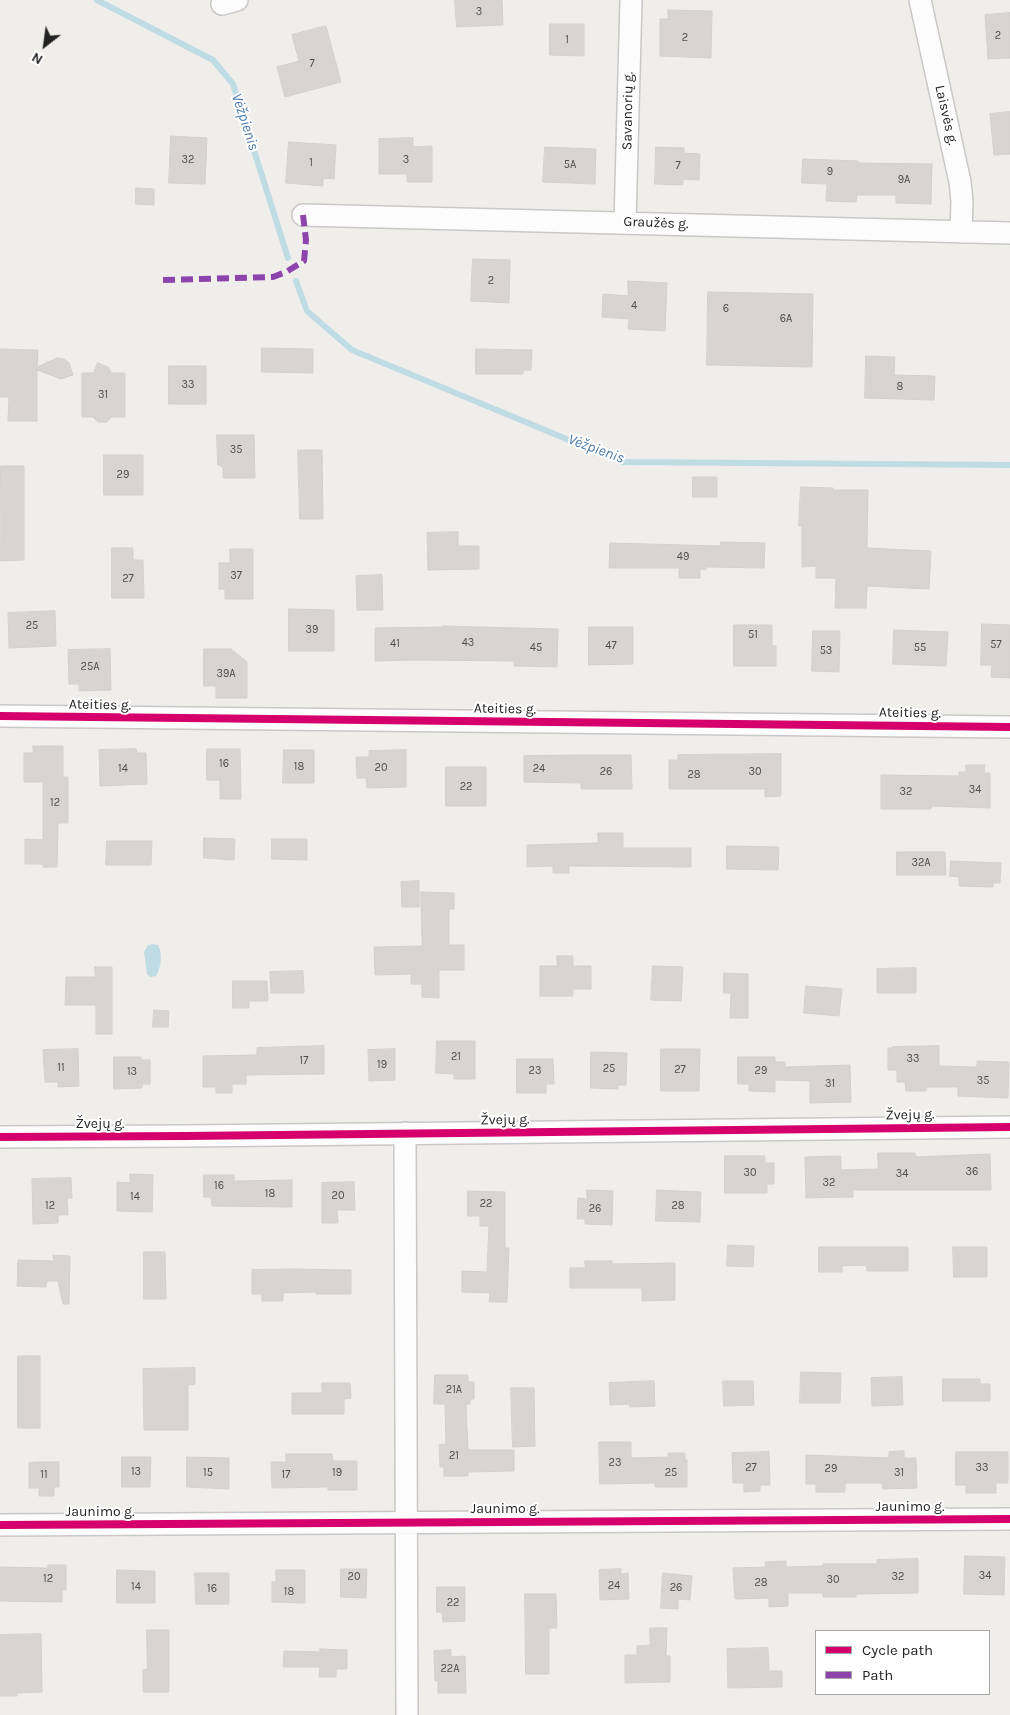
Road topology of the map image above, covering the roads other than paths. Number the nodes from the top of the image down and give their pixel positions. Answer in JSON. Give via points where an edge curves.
{"nodes":[{"id":1,"x":631,"y":0,"type":"edge"},
{"id":2,"x":920,"y":0,"type":"edge"},
{"id":3,"x":303,"y":215,"type":"dead end"},
{"id":4,"x":626,"y":222,"type":"junction"},
{"id":5,"x":961,"y":232,"type":"junction"},
{"id":6,"x":1010,"y":233,"type":"edge"},
{"id":7,"x":0,"y":716,"type":"edge"},
{"id":8,"x":1010,"y":727,"type":"edge"},
{"id":9,"x":1010,"y":1127,"type":"edge"},
{"id":10,"x":405,"y":1133,"type":"junction"},
{"id":11,"x":0,"y":1137,"type":"edge"},
{"id":12,"x":1010,"y":1518,"type":"edge"},
{"id":13,"x":406,"y":1522,"type":"junction"},
{"id":14,"x":0,"y":1525,"type":"edge"},
{"id":15,"x":407,"y":1715,"type":"edge"}],
"edges":[{"from":1,"to":4,"type":"street","name":"Savanorių g."},
{"from":2,"to":5,"type":"street","name":"Laisvės g.","via":[[960,182]]},
{"from":3,"to":4,"type":"street","name":"Graužės g."},
{"from":4,"to":5,"type":"street","name":"Graužės g."},
{"from":5,"to":6,"type":"street","name":"Graužės g."},
{"from":7,"to":8,"type":"street","name":"Ateities g."},
{"from":9,"to":10,"type":"street","name":"Žvejų g."},
{"from":10,"to":11,"type":"street","name":"Žvejų g."},
{"from":10,"to":13,"type":"street"},
{"from":12,"to":13,"type":"street","name":"Jaunimo g."},
{"from":13,"to":14,"type":"street","name":"Jaunimo g."},
{"from":13,"to":15,"type":"street"}]}
